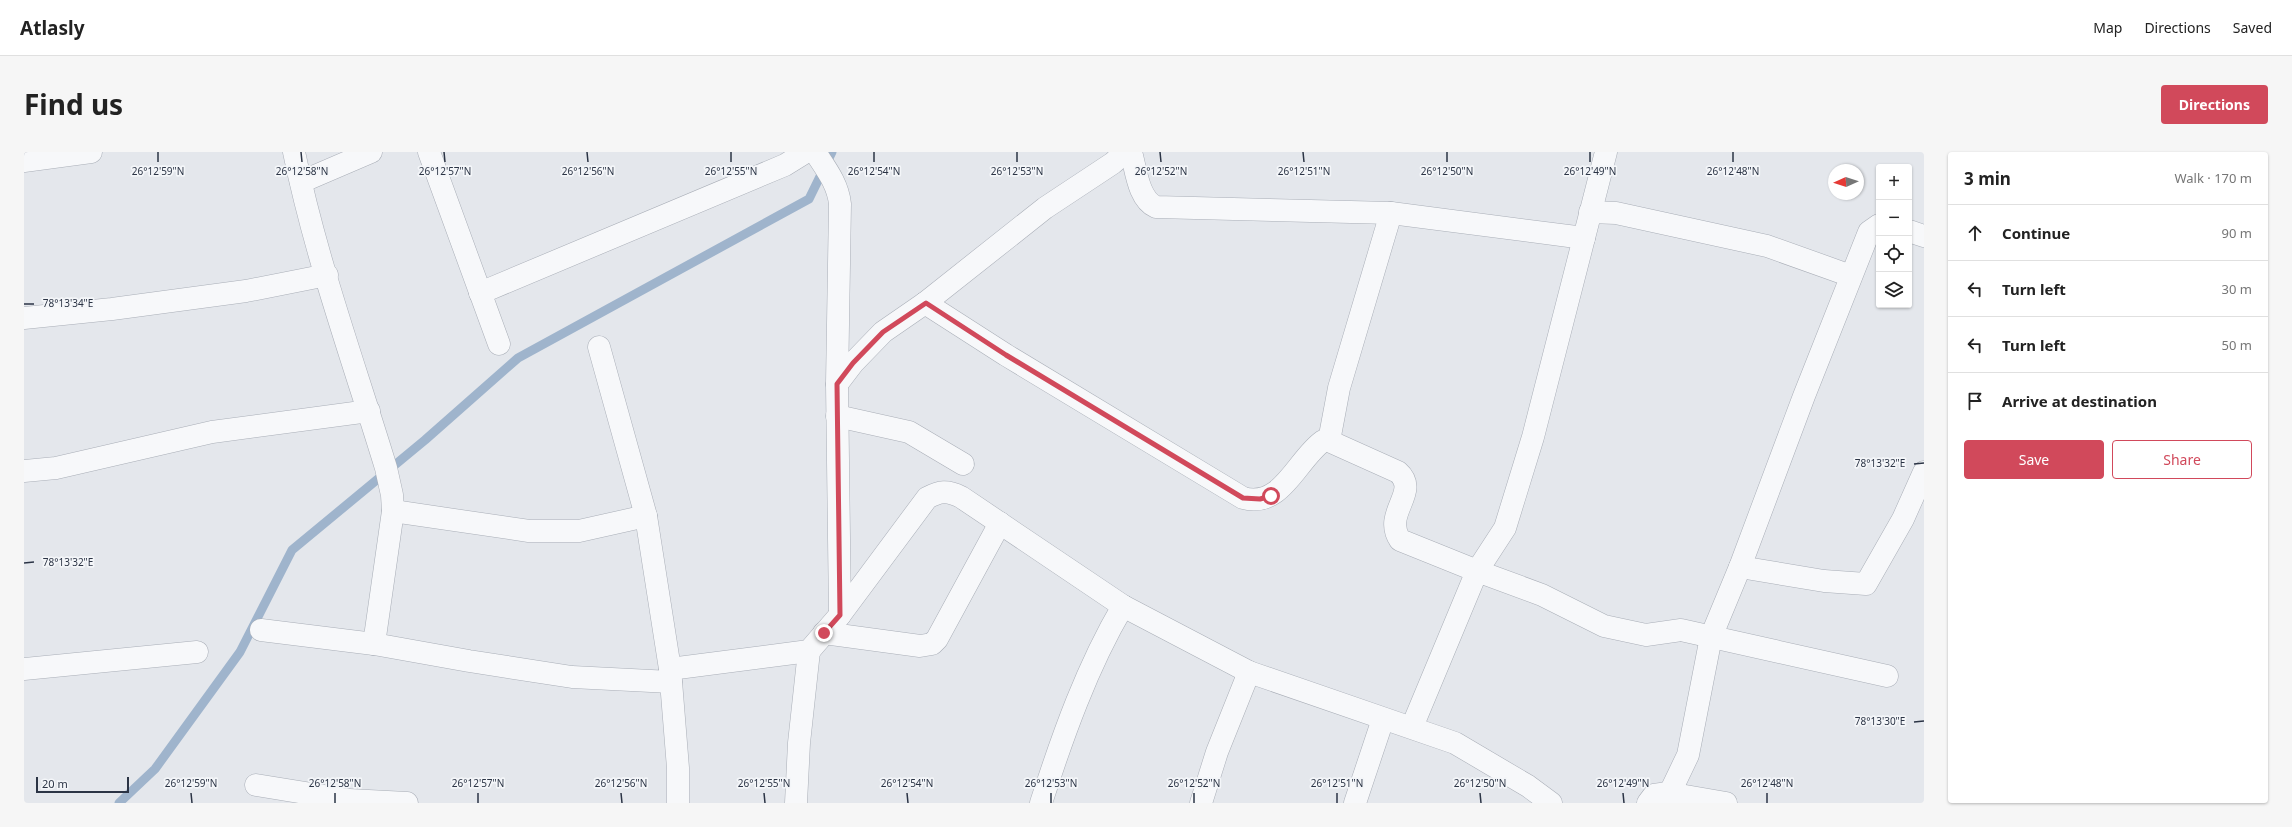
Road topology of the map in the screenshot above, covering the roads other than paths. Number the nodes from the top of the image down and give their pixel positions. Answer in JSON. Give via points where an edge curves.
{"nodes":[{"id":1,"x":91,"y":152,"type":"edge"},
{"id":2,"x":294,"y":152,"type":"edge"},
{"id":3,"x":371,"y":152,"type":"edge"},
{"id":4,"x":429,"y":152,"type":"edge"},
{"id":5,"x":806,"y":152,"type":"edge"},
{"id":6,"x":815,"y":152,"type":"edge"},
{"id":7,"x":1125,"y":152,"type":"edge"},
{"id":8,"x":1131,"y":152,"type":"edge"},
{"id":9,"x":1606,"y":152,"type":"edge"},
{"id":10,"x":24,"y":161,"type":"edge"},
{"id":11,"x":301,"y":182,"type":"junction"},
{"id":12,"x":1590,"y":212,"type":"junction"},
{"id":13,"x":1391,"y":213,"type":"junction"},
{"id":14,"x":1876,"y":227,"type":"edge"},
{"id":15,"x":1912,"y":232,"type":"edge"},
{"id":16,"x":1924,"y":236,"type":"edge"},
{"id":17,"x":1584,"y":238,"type":"junction"},
{"id":18,"x":327,"y":275,"type":"junction"},
{"id":19,"x":1851,"y":276,"type":"junction"},
{"id":20,"x":480,"y":293,"type":"junction"},
{"id":21,"x":926,"y":303,"type":"junction"},
{"id":22,"x":24,"y":318,"type":"edge"},
{"id":23,"x":499,"y":344,"type":"dead end"},
{"id":24,"x":599,"y":347,"type":"dead end"},
{"id":25,"x":837,"y":384,"type":"junction"},
{"id":26,"x":369,"y":411,"type":"junction"},
{"id":27,"x":837,"y":416,"type":"junction"},
{"id":28,"x":1329,"y":441,"type":"junction"},
{"id":29,"x":963,"y":464,"type":"dead end"},
{"id":30,"x":24,"y":470,"type":"edge"},
{"id":31,"x":1924,"y":472,"type":"edge"},
{"id":32,"x":393,"y":503,"type":"junction"},
{"id":33,"x":646,"y":516,"type":"junction"},
{"id":34,"x":1000,"y":523,"type":"junction"},
{"id":35,"x":1740,"y":567,"type":"junction"},
{"id":36,"x":1477,"y":571,"type":"junction"},
{"id":37,"x":1123,"y":606,"type":"junction"},
{"id":38,"x":840,"y":615,"type":"junction"},
{"id":39,"x":261,"y":630,"type":"dead end"},
{"id":40,"x":824,"y":633,"type":"junction"},
{"id":41,"x":1711,"y":637,"type":"junction"},
{"id":42,"x":374,"y":644,"type":"junction"},
{"id":43,"x":809,"y":651,"type":"junction"},
{"id":44,"x":197,"y":652,"type":"dead end"},
{"id":45,"x":24,"y":669,"type":"edge"},
{"id":46,"x":1250,"y":672,"type":"junction"},
{"id":47,"x":671,"y":676,"type":"junction"},
{"id":48,"x":1887,"y":676,"type":"dead end"},
{"id":49,"x":1383,"y":719,"type":"junction"},
{"id":50,"x":1412,"y":727,"type":"junction"},
{"id":51,"x":256,"y":786,"type":"dead end"},
{"id":52,"x":1524,"y":795,"type":"edge"},
{"id":53,"x":1667,"y":798,"type":"edge"},
{"id":54,"x":349,"y":801,"type":"edge"},
{"id":55,"x":407,"y":803,"type":"edge"},
{"id":56,"x":678,"y":803,"type":"edge"},
{"id":57,"x":796,"y":803,"type":"edge"},
{"id":58,"x":1041,"y":803,"type":"edge"},
{"id":59,"x":1201,"y":803,"type":"edge"},
{"id":60,"x":1355,"y":803,"type":"edge"},
{"id":61,"x":1550,"y":803,"type":"edge"},
{"id":62,"x":1648,"y":803,"type":"edge"},
{"id":63,"x":1726,"y":803,"type":"edge"}],
"edges":[{"from":1,"to":10,"type":"street"},
{"from":2,"to":11,"type":"street"},
{"from":3,"to":11,"type":"street"},
{"from":4,"to":20,"type":"street"},
{"from":5,"to":20,"type":"street","via":[[785,165]]},
{"from":6,"to":25,"type":"street","via":[[833,179],[840,204]]},
{"from":7,"to":21,"type":"street","via":[[1113,163],[1045,208]]},
{"from":8,"to":13,"type":"street","via":[[1144,197],[1149,204],[1156,207]]},
{"from":9,"to":12,"type":"street"},
{"from":11,"to":18,"type":"street"},
{"from":12,"to":17,"type":"street"},
{"from":12,"to":19,"type":"street","via":[[1616,213],[1767,246]]},
{"from":13,"to":17,"type":"street"},
{"from":13,"to":28,"type":"street","via":[[1339,388]]},
{"from":14,"to":19,"type":"street","via":[[1869,232]]},
{"from":15,"to":16,"type":"street"},
{"from":17,"to":36,"type":"street","via":[[1533,437],[1505,528]]},
{"from":18,"to":22,"type":"street","via":[[246,291],[112,310]]},
{"from":18,"to":26,"type":"street"},
{"from":19,"to":35,"type":"street"},
{"from":20,"to":23,"type":"street"},
{"from":21,"to":25,"type":"street","via":[[883,332]]},
{"from":21,"to":28,"type":"street","via":[[1006,355],[1243,498],[1256,500],[1271,496],[1318,445],[1323,441]]},
{"from":24,"to":33,"type":"street"},
{"from":25,"to":27,"type":"street"},
{"from":26,"to":30,"type":"street","via":[[212,432],[56,468]]},
{"from":26,"to":32,"type":"street","via":[[386,468]]},
{"from":27,"to":29,"type":"street","via":[[909,432]]},
{"from":27,"to":38,"type":"street"},
{"from":28,"to":36,"type":"street","via":[[1404,477],[1406,491],[1395,516],[1394,525],[1400,540]]},
{"from":31,"to":35,"type":"street","via":[[1903,519],[1866,584],[1824,581]]},
{"from":32,"to":33,"type":"street","via":[[529,531],[579,531]]},
{"from":32,"to":42,"type":"street"},
{"from":33,"to":47,"type":"street"},
{"from":34,"to":37,"type":"street"},
{"from":34,"to":38,"type":"street","via":[[961,496],[950,492],[938,492],[927,498]]},
{"from":34,"to":40,"type":"street","via":[[932,644],[920,646]]},
{"from":35,"to":41,"type":"street"},
{"from":36,"to":41,"type":"street","via":[[1542,595],[1604,626],[1646,636],[1681,630]]},
{"from":36,"to":50,"type":"street"},
{"from":37,"to":46,"type":"street"},
{"from":37,"to":58,"type":"street","via":[[1070,716]]},
{"from":38,"to":40,"type":"street"},
{"from":39,"to":42,"type":"street"},
{"from":40,"to":43,"type":"street"},
{"from":41,"to":48,"type":"street"},
{"from":41,"to":53,"type":"street","via":[[1688,755],[1682,772]]},
{"from":42,"to":47,"type":"street","via":[[572,677]]},
{"from":43,"to":47,"type":"street"},
{"from":43,"to":57,"type":"street","via":[[799,743]]},
{"from":44,"to":45,"type":"street"},
{"from":46,"to":49,"type":"street"},
{"from":46,"to":59,"type":"street","via":[[1217,752]]},
{"from":47,"to":56,"type":"street"},
{"from":49,"to":50,"type":"street"},
{"from":49,"to":60,"type":"street"},
{"from":50,"to":52,"type":"street","via":[[1455,743]]},
{"from":51,"to":54,"type":"street"},
{"from":52,"to":61,"type":"street"},
{"from":53,"to":62,"type":"street","via":[[1654,795]]},
{"from":53,"to":63,"type":"street"},
{"from":54,"to":55,"type":"street"}]}
